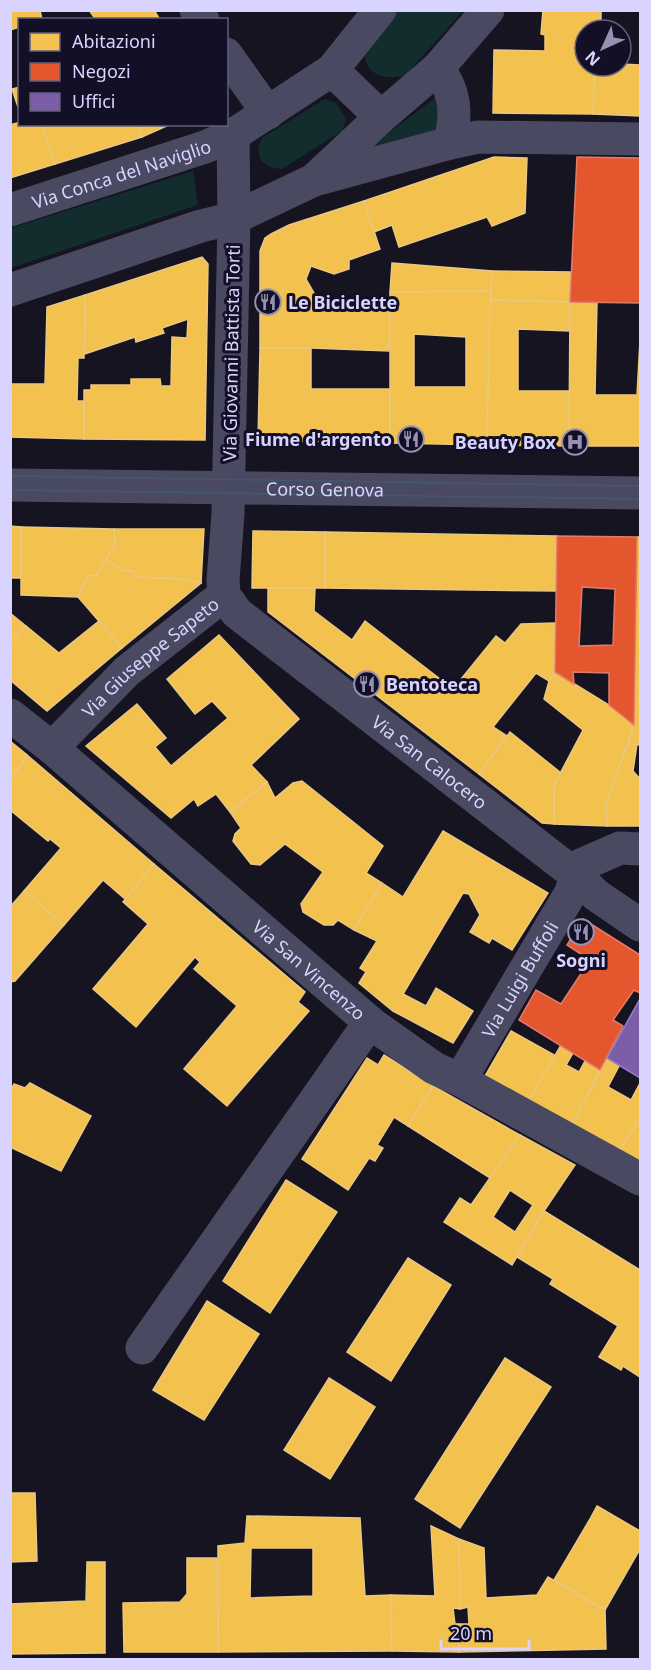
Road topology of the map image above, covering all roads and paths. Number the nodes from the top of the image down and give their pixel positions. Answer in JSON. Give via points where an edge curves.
{"nodes":[{"id":1,"x":380,"y":10,"type":"edge"},
{"id":2,"x":488,"y":10,"type":"edge"},
{"id":3,"x":228,"y":57,"type":"edge"},
{"id":4,"x":438,"y":68,"type":"junction"},
{"id":5,"x":332,"y":70,"type":"junction"},
{"id":6,"x":268,"y":114,"type":"junction"},
{"id":7,"x":381,"y":117,"type":"junction"},
{"id":8,"x":233,"y":135,"type":"junction"},
{"id":9,"x":640,"y":139,"type":"edge"},
{"id":10,"x":450,"y":143,"type":"junction"},
{"id":11,"x":314,"y":180,"type":"junction"},
{"id":12,"x":10,"y":210,"type":"edge"},
{"id":13,"x":234,"y":218,"type":"junction"},
{"id":14,"x":10,"y":290,"type":"edge"},
{"id":15,"x":10,"y":485,"type":"edge"},
{"id":16,"x":228,"y":489,"type":"junction"},
{"id":17,"x":640,"y":493,"type":"edge"},
{"id":18,"x":224,"y":595,"type":"junction"},
{"id":19,"x":10,"y":716,"type":"edge"},
{"id":20,"x":52,"y":748,"type":"junction"},
{"id":21,"x":640,"y":849,"type":"edge"},
{"id":22,"x":577,"y":876,"type":"junction"},
{"id":23,"x":640,"y":925,"type":"edge"},
{"id":24,"x":370,"y":1022,"type":"junction"},
{"id":25,"x":460,"y":1080,"type":"junction"},
{"id":26,"x":640,"y":1179,"type":"edge"},
{"id":27,"x":142,"y":1348,"type":"dead end"}],
"edges":[{"from":1,"to":5,"type":"street","name":"Via Conca del Naviglio"},
{"from":2,"to":4,"type":"street"},
{"from":3,"to":6,"type":"street"},
{"from":4,"to":7,"type":"street"},
{"from":4,"to":10,"type":"street","via":[[447,81],[453,103],[455,121]]},
{"from":5,"to":6,"type":"street","name":"Via Conca del Naviglio"},
{"from":5,"to":7,"type":"street"},
{"from":6,"to":8,"type":"street","name":"Via Conca del Naviglio"},
{"from":7,"to":11,"type":"street"},
{"from":8,"to":12,"type":"street","name":"Via Conca del Naviglio"},
{"from":8,"to":13,"type":"street","name":"Via Conca del Naviglio"},
{"from":9,"to":10,"type":"street","via":[[478,137]]},
{"from":10,"to":11,"type":"street"},
{"from":11,"to":13,"type":"street"},
{"from":13,"to":14,"type":"street"},
{"from":13,"to":16,"type":"street","name":"Via Giovanni Battista Torti"},
{"from":15,"to":16,"type":"street","name":"Corso Genova"},
{"from":16,"to":17,"type":"street","name":"Corso Genova"},
{"from":16,"to":18,"type":"street","name":"Via Giuseppe Sapeto"},
{"from":18,"to":20,"type":"street","name":"Via Giuseppe Sapeto","via":[[127,671]]},
{"from":18,"to":22,"type":"street","name":"Via San Calocero","via":[[237,614]]},
{"from":19,"to":20,"type":"street","name":"Via San Vincenzo"},
{"from":20,"to":24,"type":"street","name":"Via San Vincenzo"},
{"from":21,"to":22,"type":"street","via":[[620,848],[603,855],[581,865]]},
{"from":22,"to":23,"type":"street","name":"Via San Calocero","via":[[596,895]]},
{"from":22,"to":25,"type":"street","name":"Via Luigi Buffoli"},
{"from":24,"to":25,"type":"street","name":"Via San Vincenzo","via":[[435,1068]]},
{"from":24,"to":27,"type":"street"},
{"from":25,"to":26,"type":"street","name":"Via San Vincenzo"}]}
